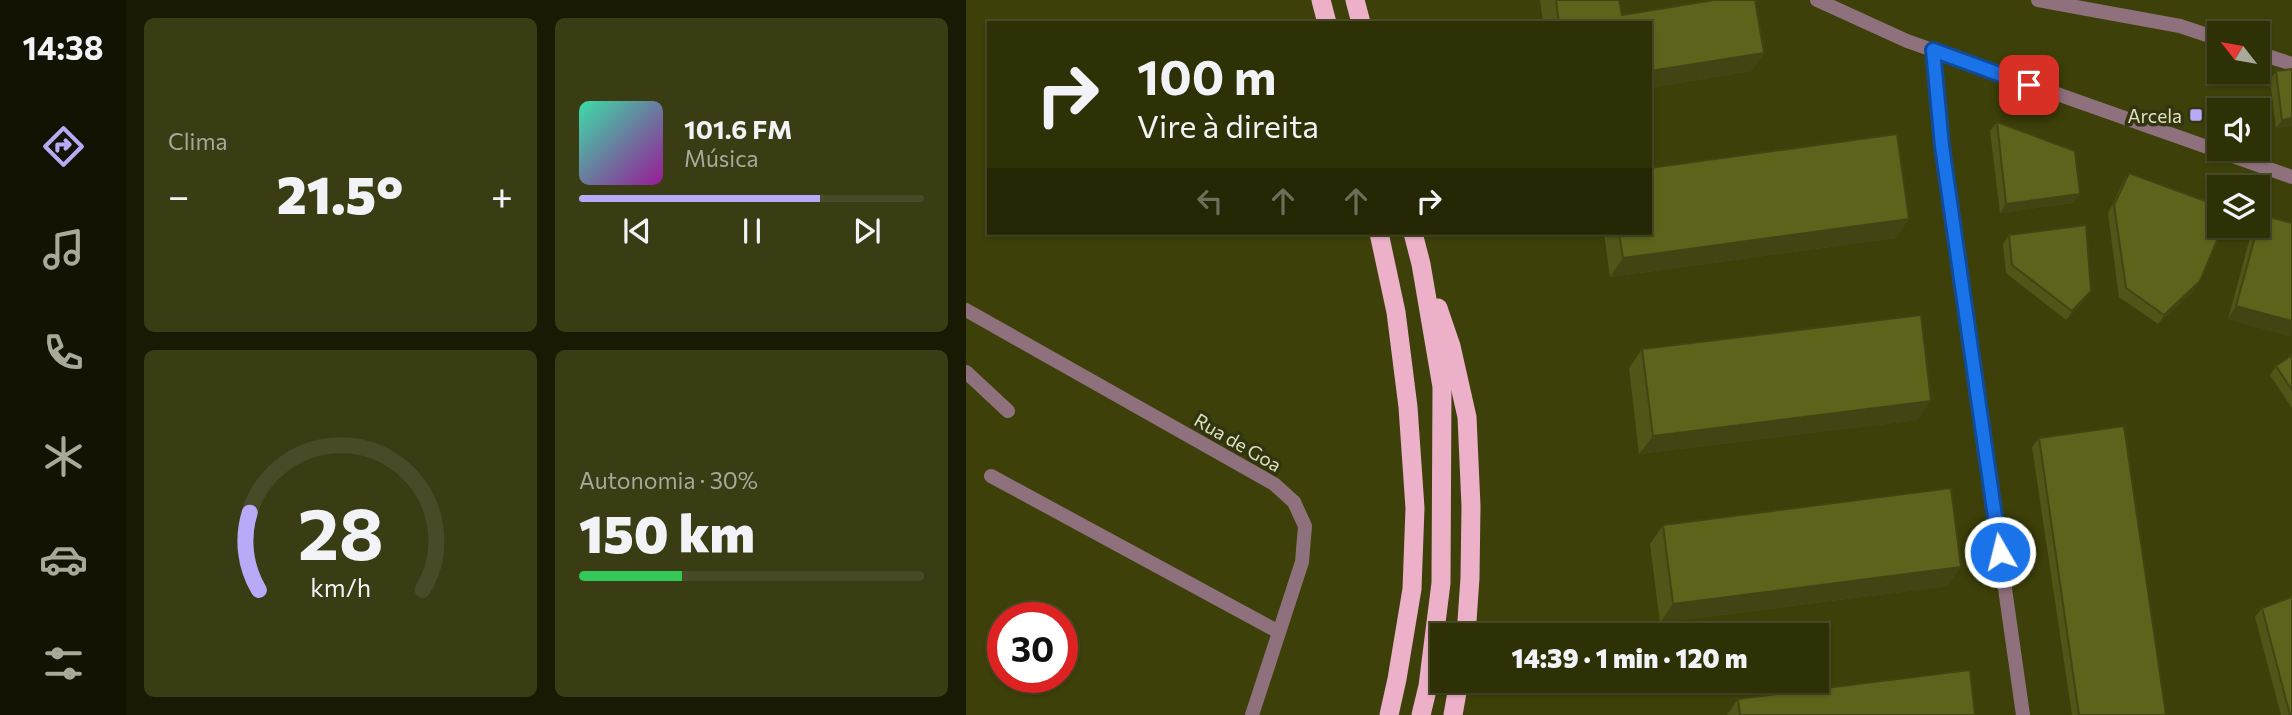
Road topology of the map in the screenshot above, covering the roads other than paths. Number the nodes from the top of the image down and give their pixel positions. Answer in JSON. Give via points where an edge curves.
{"nodes":[{"id":1,"x":1321,"y":0,"type":"edge"},
{"id":2,"x":1355,"y":0,"type":"edge"},
{"id":3,"x":1817,"y":0,"type":"edge"},
{"id":4,"x":2038,"y":0,"type":"edge"},
{"id":5,"x":1326,"y":21,"type":"edge"},
{"id":6,"x":1360,"y":21,"type":"edge"},
{"id":7,"x":2207,"y":36,"type":"edge"},
{"id":8,"x":1933,"y":50,"type":"junction"},
{"id":9,"x":2270,"y":57,"type":"edge"},
{"id":10,"x":2292,"y":64,"type":"edge"},
{"id":11,"x":2292,"y":177,"type":"edge"},
{"id":12,"x":1379,"y":235,"type":"edge"},
{"id":13,"x":1414,"y":235,"type":"edge"},
{"id":14,"x":1421,"y":264,"type":"junction"},
{"id":15,"x":966,"y":310,"type":"edge"},
{"id":16,"x":966,"y":372,"type":"edge"},
{"id":17,"x":1009,"y":411,"type":"dead end"},
{"id":18,"x":991,"y":477,"type":"dead end"},
{"id":19,"x":1466,"y":623,"type":"edge"},
{"id":20,"x":1279,"y":632,"type":"junction"},
{"id":21,"x":1457,"y":693,"type":"edge"},
{"id":22,"x":1252,"y":715,"type":"edge"},
{"id":23,"x":1389,"y":715,"type":"edge"},
{"id":24,"x":1421,"y":715,"type":"edge"},
{"id":25,"x":1454,"y":715,"type":"edge"},
{"id":26,"x":2023,"y":715,"type":"edge"}],
"edges":[{"from":1,"to":5,"type":"highway"},
{"from":2,"to":6,"type":"highway"},
{"from":3,"to":8,"type":"street"},
{"from":4,"to":7,"type":"street","via":[[2180,26]]},
{"from":8,"to":11,"type":"street"},
{"from":8,"to":26,"type":"street","via":[[1942,146]]},
{"from":9,"to":10,"type":"street"},
{"from":12,"to":23,"type":"highway","via":[[1396,312],[1415,508],[1412,589]]},
{"from":13,"to":14,"type":"highway"},
{"from":14,"to":19,"type":"highway","via":[[1451,346],[1467,418],[1471,506]]},
{"from":14,"to":24,"type":"highway","via":[[1442,387],[1441,583]]},
{"from":15,"to":20,"type":"street","name":"Rua de Goa","via":[[1274,484],[1294,502],[1305,526],[1302,562]]},
{"from":16,"to":17,"type":"street"},
{"from":18,"to":20,"type":"street"},
{"from":20,"to":22,"type":"street","name":"Rua de Goa"},
{"from":21,"to":25,"type":"highway"}]}
